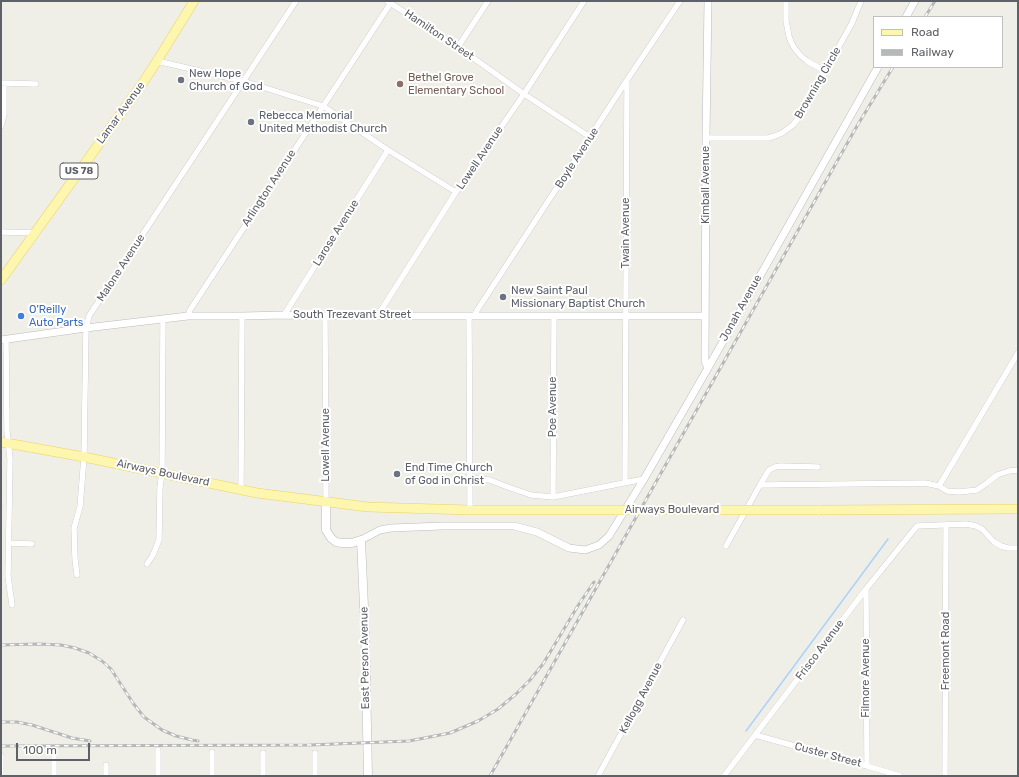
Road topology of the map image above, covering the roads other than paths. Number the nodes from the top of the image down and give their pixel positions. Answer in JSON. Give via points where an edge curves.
{"nodes":[{"id":1,"x":194,"y":1,"type":"edge"},
{"id":2,"x":296,"y":1,"type":"edge"},
{"id":3,"x":488,"y":1,"type":"edge"},
{"id":4,"x":584,"y":1,"type":"edge"},
{"id":5,"x":680,"y":1,"type":"edge"},
{"id":6,"x":708,"y":1,"type":"edge"},
{"id":7,"x":786,"y":1,"type":"edge"},
{"id":8,"x":861,"y":1,"type":"edge"},
{"id":9,"x":915,"y":1,"type":"edge"},
{"id":10,"x":390,"y":2,"type":"edge"},
{"id":11,"x":907,"y":16,"type":"edge"},
{"id":12,"x":458,"y":47,"type":"junction"},
{"id":13,"x":157,"y":61,"type":"junction"},
{"id":14,"x":877,"y":68,"type":"edge"},
{"id":15,"x":825,"y":71,"type":"junction"},
{"id":16,"x":627,"y":80,"type":"junction"},
{"id":17,"x":243,"y":81,"type":"junction"},
{"id":18,"x":2,"y":83,"type":"edge"},
{"id":19,"x":36,"y":84,"type":"dead end"},
{"id":20,"x":524,"y":94,"type":"junction"},
{"id":21,"x":323,"y":106,"type":"junction"},
{"id":22,"x":1,"y":126,"type":"edge"},
{"id":23,"x":590,"y":137,"type":"junction"},
{"id":24,"x":706,"y":138,"type":"junction"},
{"id":25,"x":388,"y":150,"type":"junction"},
{"id":26,"x":456,"y":192,"type":"junction"},
{"id":27,"x":1,"y":232,"type":"edge"},
{"id":28,"x":35,"y":233,"type":"junction"},
{"id":29,"x":1,"y":280,"type":"edge"},
{"id":30,"x":284,"y":315,"type":"junction"},
{"id":31,"x":378,"y":315,"type":"junction"},
{"id":32,"x":188,"y":316,"type":"junction"},
{"id":33,"x":242,"y":316,"type":"junction"},
{"id":34,"x":325,"y":316,"type":"junction"},
{"id":35,"x":472,"y":316,"type":"junction"},
{"id":36,"x":554,"y":316,"type":"junction"},
{"id":37,"x":625,"y":316,"type":"junction"},
{"id":38,"x":705,"y":316,"type":"junction"},
{"id":39,"x":163,"y":319,"type":"junction"},
{"id":40,"x":86,"y":328,"type":"junction"},
{"id":41,"x":4,"y":339,"type":"edge"},
{"id":42,"x":1018,"y":353,"type":"edge"},
{"id":43,"x":708,"y":368,"type":"junction"},
{"id":44,"x":5,"y":443,"type":"edge"},
{"id":45,"x":84,"y":457,"type":"junction"},
{"id":46,"x":818,"y":467,"type":"dead end"},
{"id":47,"x":1018,"y":470,"type":"edge"},
{"id":48,"x":162,"y":473,"type":"junction"},
{"id":49,"x":471,"y":478,"type":"junction"},
{"id":50,"x":644,"y":479,"type":"junction"},
{"id":51,"x":625,"y":482,"type":"junction"},
{"id":52,"x":760,"y":485,"type":"junction"},
{"id":53,"x":939,"y":486,"type":"junction"},
{"id":54,"x":241,"y":489,"type":"junction"},
{"id":55,"x":553,"y":497,"type":"junction"},
{"id":56,"x":326,"y":502,"type":"junction"},
{"id":57,"x":1018,"y":509,"type":"edge"},
{"id":58,"x":470,"y":510,"type":"junction"},
{"id":59,"x":946,"y":525,"type":"junction"},
{"id":60,"x":361,"y":540,"type":"junction"},
{"id":61,"x":9,"y":542,"type":"junction"},
{"id":62,"x":32,"y":544,"type":"dead end"},
{"id":63,"x":726,"y":546,"type":"dead end"},
{"id":64,"x":1018,"y":548,"type":"edge"},
{"id":65,"x":147,"y":564,"type":"dead end"},
{"id":66,"x":77,"y":575,"type":"dead end"},
{"id":67,"x":866,"y":589,"type":"junction"},
{"id":68,"x":12,"y":605,"type":"dead end"},
{"id":69,"x":683,"y":620,"type":"dead end"},
{"id":70,"x":755,"y":735,"type":"junction"},
{"id":71,"x":158,"y":750,"type":"dead end"},
{"id":72,"x":54,"y":751,"type":"dead end"},
{"id":73,"x":212,"y":752,"type":"dead end"},
{"id":74,"x":315,"y":752,"type":"dead end"},
{"id":75,"x":263,"y":753,"type":"dead end"},
{"id":76,"x":2,"y":756,"type":"edge"},
{"id":77,"x":106,"y":766,"type":"dead end"},
{"id":78,"x":867,"y":766,"type":"junction"},
{"id":79,"x":2,"y":776,"type":"edge"},
{"id":80,"x":54,"y":776,"type":"edge"},
{"id":81,"x":106,"y":776,"type":"edge"},
{"id":82,"x":158,"y":776,"type":"edge"},
{"id":83,"x":212,"y":776,"type":"edge"},
{"id":84,"x":263,"y":776,"type":"edge"},
{"id":85,"x":315,"y":776,"type":"edge"},
{"id":86,"x":368,"y":776,"type":"edge"},
{"id":87,"x":598,"y":776,"type":"edge"},
{"id":88,"x":724,"y":776,"type":"edge"},
{"id":89,"x":900,"y":776,"type":"edge"},
{"id":90,"x":945,"y":776,"type":"edge"}],
"edges":[{"from":1,"to":13,"type":"main road","name":"Lamar Avenue","number":"US 78"},
{"from":2,"to":17,"type":"street","name":"Malone Avenue"},
{"from":3,"to":12,"type":"street"},
{"from":4,"to":20,"type":"street","name":"Lowell Avenue"},
{"from":5,"to":16,"type":"street","name":"Boyle Avenue"},
{"from":6,"to":24,"type":"street","name":"Kimball Avenue"},
{"from":7,"to":15,"type":"street","via":[[786,21],[791,42],[801,56]]},
{"from":8,"to":15,"type":"street","name":"Browning Circle","via":[[852,23]]},
{"from":9,"to":11,"type":"street"},
{"from":10,"to":12,"type":"street","name":"Hamilton Street"},
{"from":10,"to":21,"type":"street","name":"Arlington Avenue"},
{"from":12,"to":20,"type":"street","name":"Hamilton Street"},
{"from":13,"to":17,"type":"street"},
{"from":13,"to":28,"type":"main road","name":"Lamar Avenue","number":"US 78"},
{"from":14,"to":43,"type":"street","name":"Jonah Avenue"},
{"from":15,"to":24,"type":"street","name":"Browning Circle","via":[[801,116],[782,133],[760,138]]},
{"from":16,"to":23,"type":"street","name":"Boyle Avenue"},
{"from":16,"to":37,"type":"street","name":"Twain Avenue"},
{"from":17,"to":21,"type":"street"},
{"from":17,"to":40,"type":"street","name":"Malone Avenue","via":[[89,316]]},
{"from":18,"to":19,"type":"street"},
{"from":18,"to":22,"type":"street","via":[[4,114]]},
{"from":20,"to":23,"type":"street","name":"Hamilton Street"},
{"from":20,"to":26,"type":"street","name":"Lowell Avenue"},
{"from":21,"to":25,"type":"street"},
{"from":21,"to":32,"type":"street","name":"Arlington Avenue"},
{"from":23,"to":35,"type":"street","name":"Boyle Avenue"},
{"from":24,"to":38,"type":"street","name":"Kimball Avenue"},
{"from":25,"to":26,"type":"street"},
{"from":25,"to":30,"type":"street","name":"Larose Avenue"},
{"from":26,"to":31,"type":"street","name":"Lowell Avenue"},
{"from":27,"to":28,"type":"street"},
{"from":28,"to":29,"type":"main road","name":"Lamar Avenue","number":"US 78"},
{"from":30,"to":33,"type":"street","name":"South Trezevant Street"},
{"from":30,"to":34,"type":"street","name":"South Trezevant Street"},
{"from":31,"to":34,"type":"street","name":"South Trezevant Street"},
{"from":31,"to":35,"type":"street","name":"South Trezevant Street"},
{"from":32,"to":33,"type":"street","name":"South Trezevant Street"},
{"from":32,"to":39,"type":"street","name":"South Trezevant Street"},
{"from":33,"to":54,"type":"street"},
{"from":34,"to":56,"type":"street","name":"Lowell Avenue"},
{"from":35,"to":36,"type":"street","name":"South Trezevant Street"},
{"from":35,"to":49,"type":"street","name":"Boyle Avenue"},
{"from":36,"to":37,"type":"street","name":"South Trezevant Street"},
{"from":36,"to":55,"type":"street","name":"Poe Avenue"},
{"from":37,"to":38,"type":"street","name":"South Trezevant Street"},
{"from":37,"to":51,"type":"street","name":"Twain Avenue"},
{"from":38,"to":43,"type":"street","name":"Kimball Avenue","via":[[705,361]]},
{"from":39,"to":40,"type":"street","name":"South Trezevant Street"},
{"from":39,"to":48,"type":"street"},
{"from":40,"to":41,"type":"street","name":"South Trezevant Street"},
{"from":40,"to":45,"type":"street","name":"Malone Avenue"},
{"from":41,"to":44,"type":"street","via":[[7,426]]},
{"from":42,"to":53,"type":"street"},
{"from":43,"to":50,"type":"street","name":"Jonah Avenue"},
{"from":44,"to":45,"type":"main road","name":"Airways Boulevard"},
{"from":44,"to":61,"type":"street","via":[[10,459]]},
{"from":45,"to":48,"type":"main road","name":"Airways Boulevard"},
{"from":45,"to":66,"type":"street","name":"Malone Avenue","via":[[80,507],[74,528]]},
{"from":46,"to":52,"type":"street","via":[[775,467],[769,470]]},
{"from":47,"to":53,"type":"street","via":[[997,475],[977,490],[947,491]]},
{"from":48,"to":54,"type":"main road","name":"Airways Boulevard"},
{"from":48,"to":65,"type":"street","via":[[159,540]]},
{"from":49,"to":55,"type":"street","via":[[490,480],[531,495]]},
{"from":49,"to":58,"type":"street","name":"Boyle Avenue"},
{"from":50,"to":51,"type":"street"},
{"from":50,"to":60,"type":"street","name":"Jonah Avenue","via":[[609,536],[599,545],[585,550],[569,548],[537,532],[514,526],[391,528],[380,530]]},
{"from":51,"to":55,"type":"street"},
{"from":52,"to":53,"type":"street"},
{"from":52,"to":63,"type":"street"},
{"from":54,"to":56,"type":"main road","name":"Airways Boulevard"},
{"from":56,"to":58,"type":"main road","name":"Airways Boulevard","via":[[368,507]]},
{"from":56,"to":60,"type":"main road","via":[[326,530],[331,538],[342,543]]},
{"from":57,"to":58,"type":"main road","name":"Airways Boulevard","bridge":true},
{"from":59,"to":64,"type":"street","via":[[976,526],[1001,546]]},
{"from":59,"to":67,"type":"street","name":"Frisco Avenue","via":[[917,526]]},
{"from":59,"to":90,"type":"street","name":"Freemont Road"},
{"from":60,"to":86,"type":"main road","name":"East Person Avenue"},
{"from":61,"to":62,"type":"street"},
{"from":61,"to":68,"type":"street","via":[[8,576]]},
{"from":67,"to":70,"type":"street","name":"Frisco Avenue"},
{"from":67,"to":78,"type":"street","name":"Filmore Avenue"},
{"from":69,"to":87,"type":"street","name":"Kellogg Avenue"},
{"from":70,"to":78,"type":"street","name":"Custer Street"},
{"from":70,"to":88,"type":"street","name":"Frisco Avenue"},
{"from":71,"to":82,"type":"street"},
{"from":72,"to":80,"type":"street"},
{"from":73,"to":83,"type":"street"},
{"from":74,"to":85,"type":"street"},
{"from":75,"to":84,"type":"street"},
{"from":76,"to":79,"type":"street"},
{"from":77,"to":81,"type":"street"},
{"from":78,"to":89,"type":"street","name":"Custer Street"}]}
